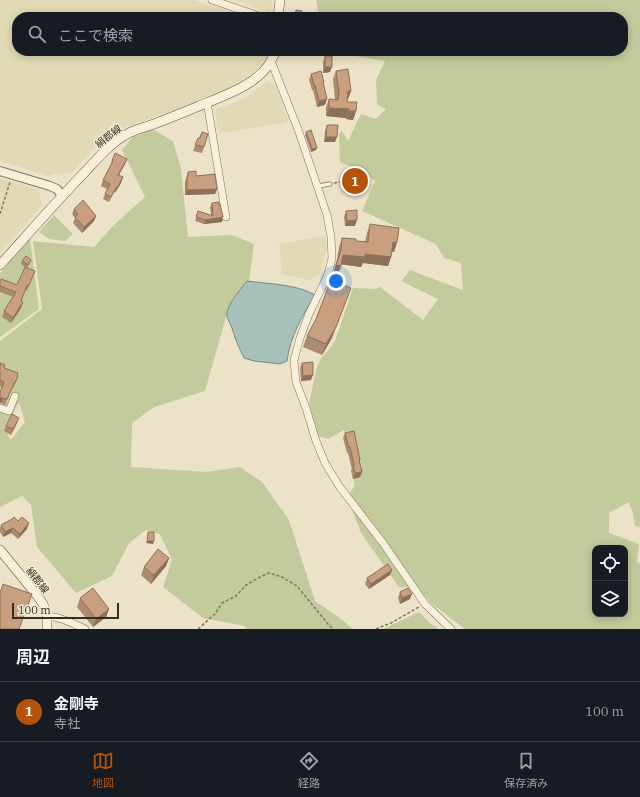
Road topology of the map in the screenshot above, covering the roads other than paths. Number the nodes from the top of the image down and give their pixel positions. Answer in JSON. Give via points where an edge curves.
{"nodes":[{"id":1,"x":212,"y":0,"type":"edge"},
{"id":2,"x":280,"y":0,"type":"edge"},
{"id":3,"x":247,"y":12,"type":"edge"},
{"id":4,"x":279,"y":12,"type":"edge"},
{"id":5,"x":273,"y":56,"type":"edge"},
{"id":6,"x":271,"y":61,"type":"junction"},
{"id":7,"x":207,"y":102,"type":"junction"},
{"id":8,"x":0,"y":171,"type":"edge"},
{"id":9,"x":330,"y":184,"type":"road end"},
{"id":10,"x":318,"y":186,"type":"junction"},
{"id":11,"x":62,"y":196,"type":"junction"},
{"id":12,"x":226,"y":217,"type":"dead end"},
{"id":13,"x":0,"y":265,"type":"edge"},
{"id":14,"x":15,"y":396,"type":"dead end"},
{"id":15,"x":0,"y":408,"type":"edge"},
{"id":16,"x":0,"y":550,"type":"edge"},
{"id":17,"x":47,"y":616,"type":"junction"},
{"id":18,"x":48,"y":629,"type":"edge"},
{"id":19,"x":85,"y":629,"type":"edge"},
{"id":20,"x":451,"y":629,"type":"edge"}],
"edges":[{"from":1,"to":3,"type":"street"},
{"from":2,"to":4,"type":"main road"},
{"from":5,"to":6,"type":"main road","name":"絹郡線"},
{"from":6,"to":7,"type":"main road","name":"絹郡線","via":[[261,74],[249,83]]},
{"from":6,"to":10,"type":"street","via":[[295,118]]},
{"from":7,"to":11,"type":"main road","name":"絹郡線","via":[[119,139]]},
{"from":7,"to":12,"type":"street"},
{"from":8,"to":11,"type":"street","via":[[50,186],[57,189]]},
{"from":9,"to":10,"type":"lane"},
{"from":10,"to":20,"type":"street","via":[[327,215],[332,258],[327,277],[309,314],[296,352],[296,382],[325,463],[339,486],[425,604]]},
{"from":11,"to":13,"type":"main road","name":"絹郡線"},
{"from":14,"to":15,"type":"street","via":[[8,411]]},
{"from":16,"to":17,"type":"main road","name":"絹郡線","via":[[36,594]]},
{"from":17,"to":18,"type":"main road","name":"絹郡線"},
{"from":17,"to":19,"type":"street"}]}
